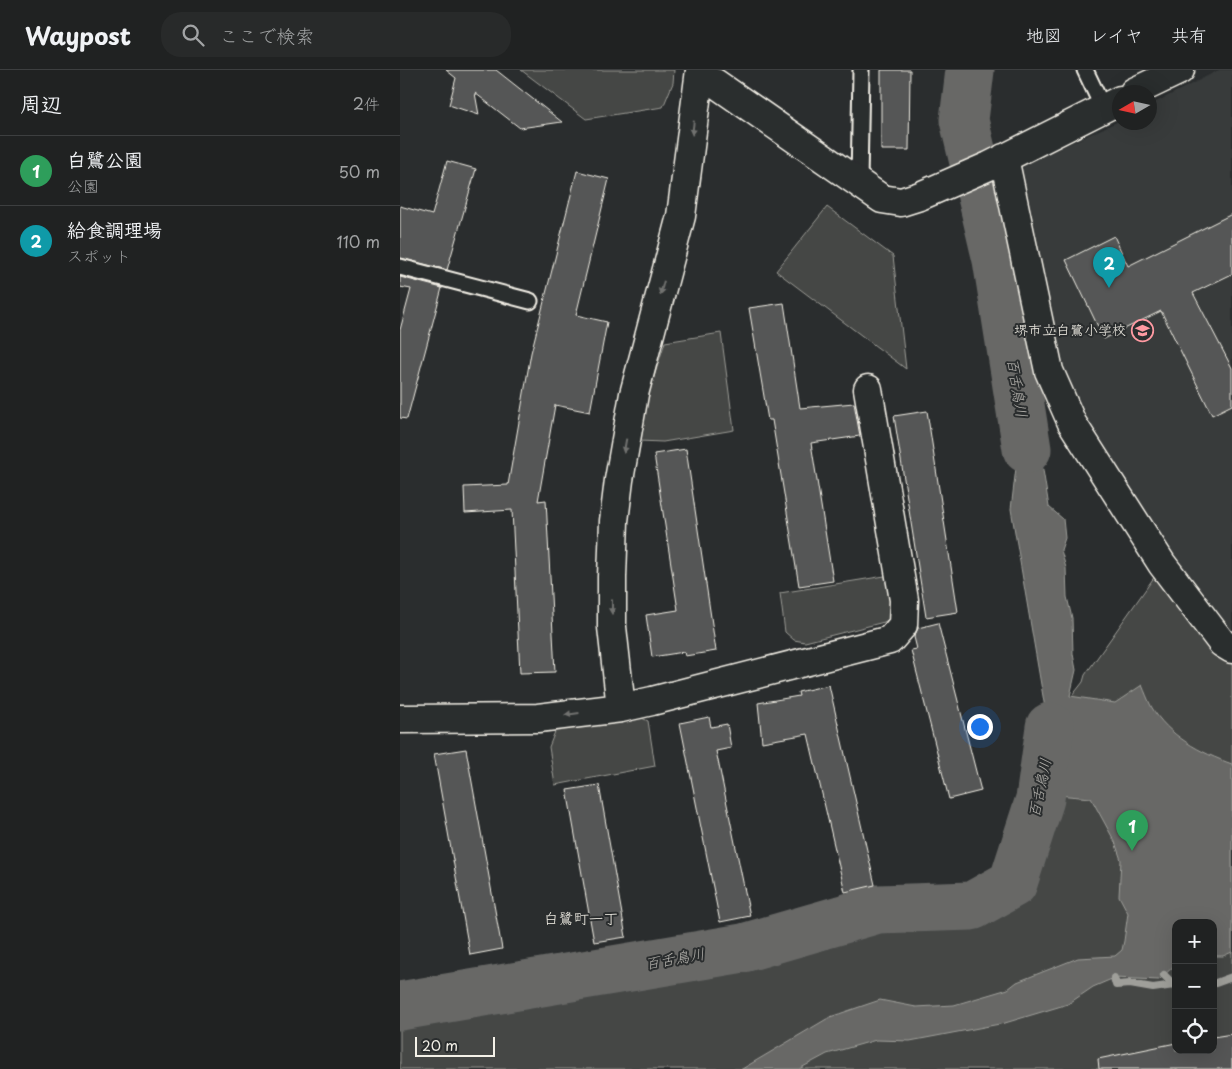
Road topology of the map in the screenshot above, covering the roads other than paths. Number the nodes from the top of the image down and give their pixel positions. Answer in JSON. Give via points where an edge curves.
{"nodes":[{"id":1,"x":861,"y":70,"type":"edge"},
{"id":2,"x":1085,"y":70,"type":"edge"},
{"id":3,"x":1180,"y":70,"type":"edge"},
{"id":4,"x":699,"y":75,"type":"edge"},
{"id":5,"x":1149,"y":85,"type":"edge"},
{"id":6,"x":1111,"y":104,"type":"edge"},
{"id":7,"x":987,"y":167,"type":"junction"},
{"id":8,"x":859,"y":182,"type":"junction"},
{"id":9,"x":400,"y":267,"type":"edge"},
{"id":10,"x":530,"y":301,"type":"dead end"},
{"id":11,"x":868,"y":389,"type":"dead end"},
{"id":12,"x":1232,"y":649,"type":"edge"},
{"id":13,"x":621,"y":708,"type":"junction"},
{"id":14,"x":400,"y":720,"type":"edge"}],
"edges":[{"from":1,"to":8,"type":"lane"},
{"from":2,"to":6,"type":"lane"},
{"from":3,"to":5,"type":"street"},
{"from":4,"to":8,"type":"street"},
{"from":4,"to":13,"type":"street","one_way":true,"via":[[681,216],[634,394],[619,480],[614,530],[612,627]]},
{"from":6,"to":7,"type":"street"},
{"from":7,"to":8,"type":"street","via":[[901,202],[882,199]]},
{"from":7,"to":12,"type":"street","via":[[1049,371],[1072,423],[1162,564],[1222,643]]},
{"from":9,"to":10,"type":"lane"},
{"from":11,"to":13,"type":"street","via":[[904,600],[903,625],[890,640]]},
{"from":13,"to":14,"type":"street","one_way":true,"via":[[538,718]]}]}
